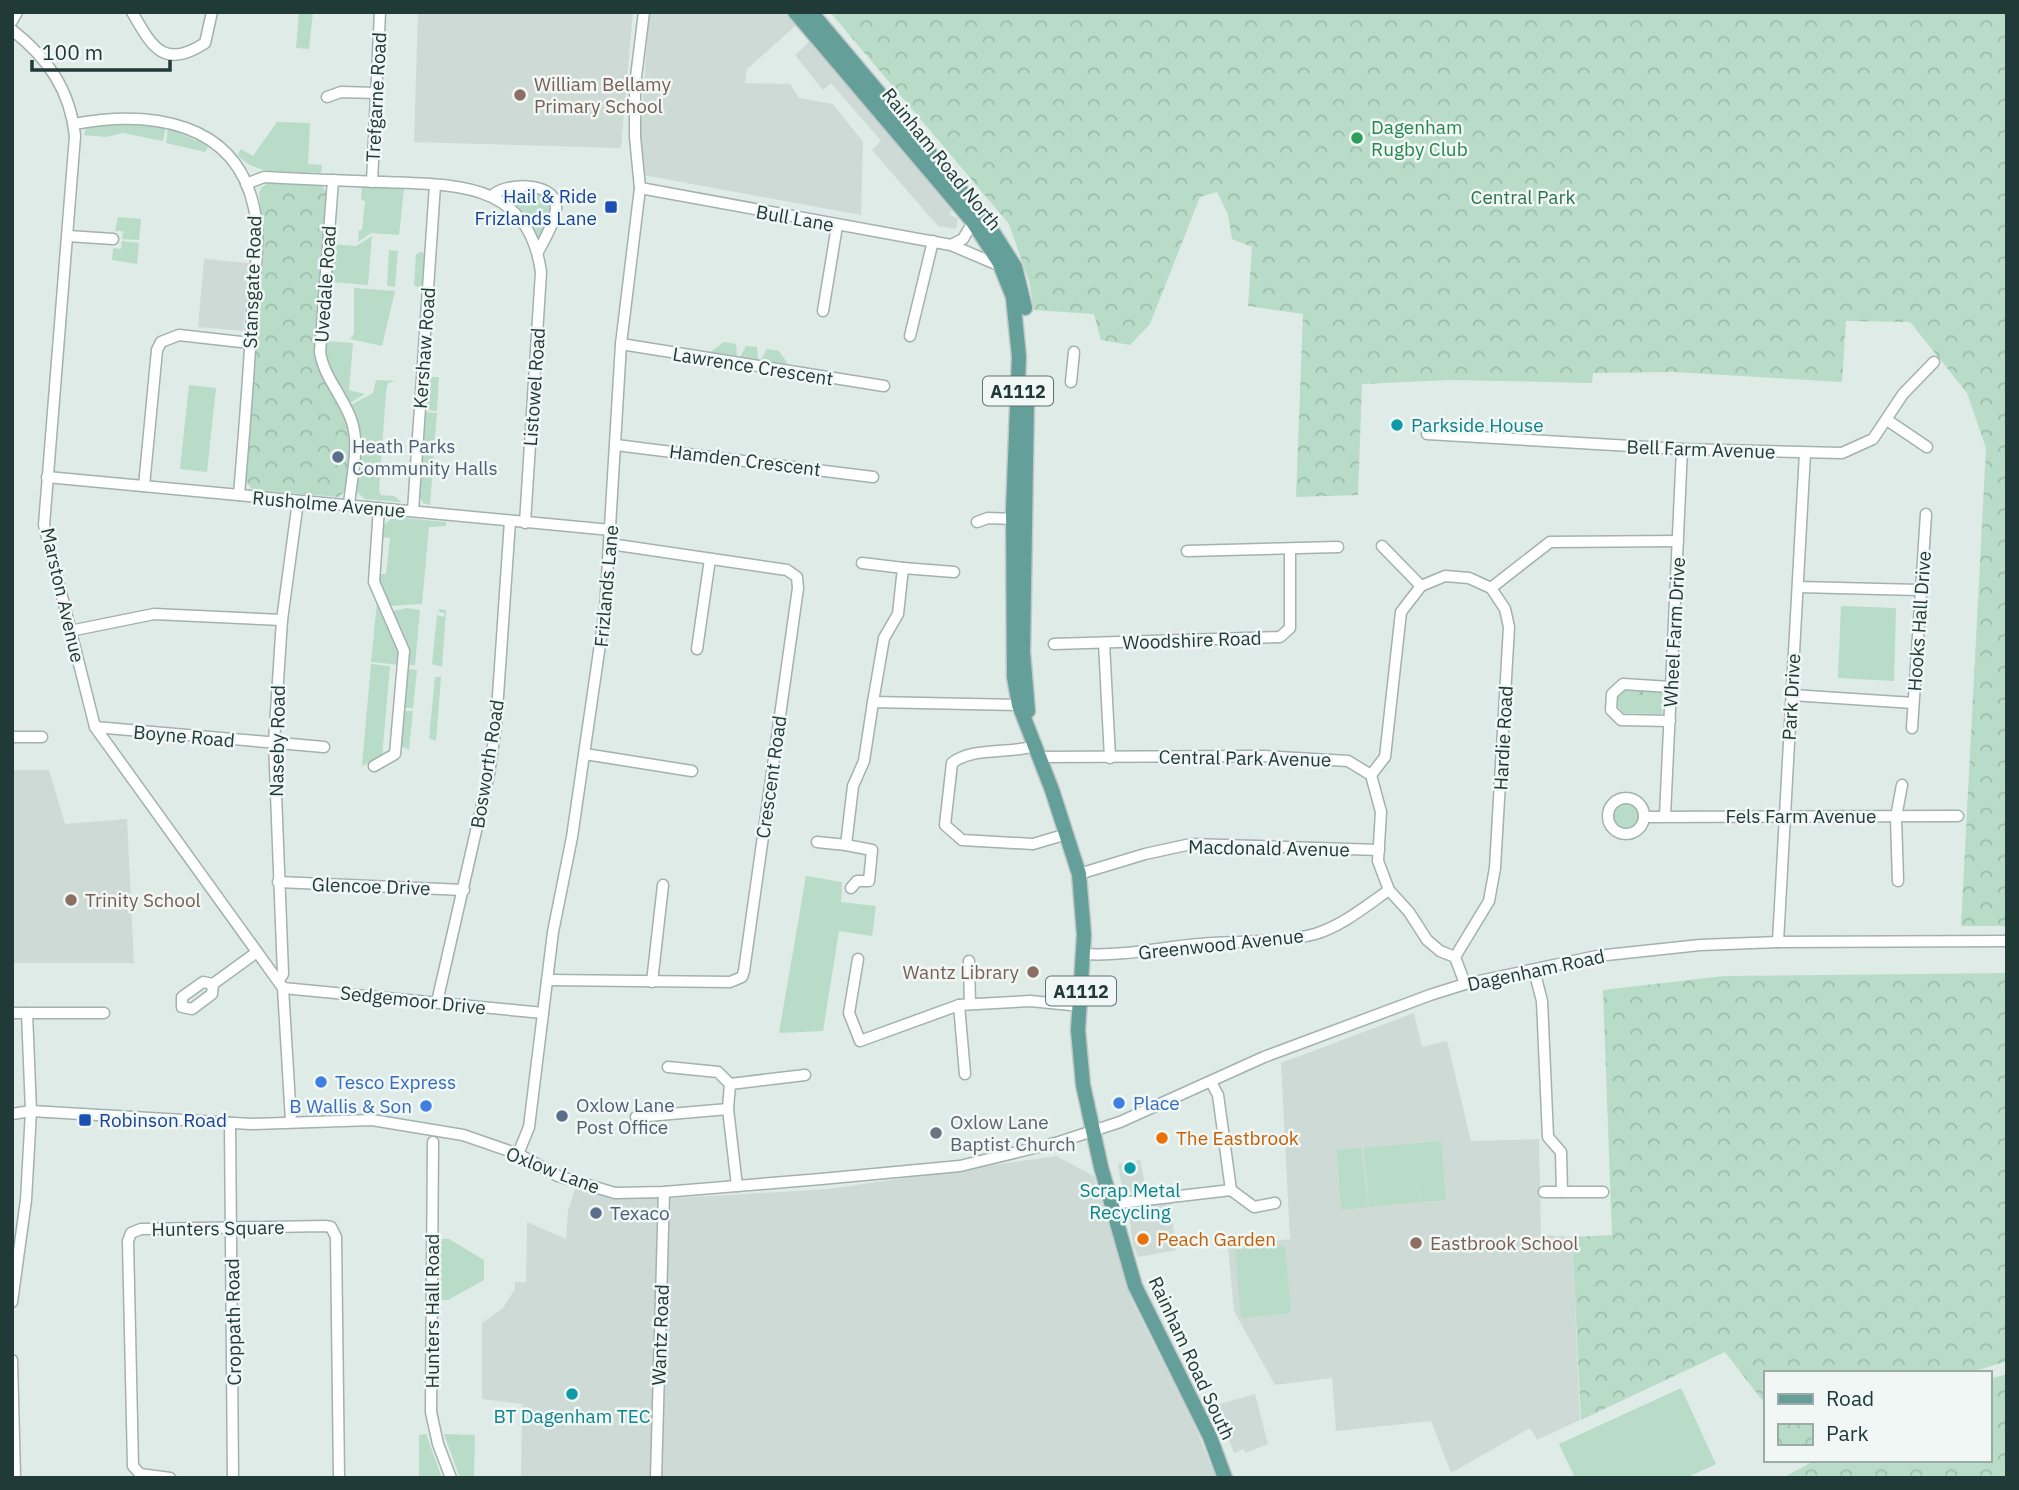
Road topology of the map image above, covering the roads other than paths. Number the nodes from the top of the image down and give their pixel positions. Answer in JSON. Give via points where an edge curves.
{"nodes":[{"id":1,"x":17,"y":12,"type":"edge"},
{"id":2,"x":132,"y":12,"type":"edge"},
{"id":3,"x":212,"y":12,"type":"edge"},
{"id":4,"x":380,"y":12,"type":"edge"},
{"id":5,"x":644,"y":12,"type":"edge"},
{"id":6,"x":795,"y":12,"type":"edge"},
{"id":7,"x":811,"y":12,"type":"edge"},
{"id":8,"x":12,"y":21,"type":"edge"},
{"id":9,"x":12,"y":30,"type":"edge"},
{"id":10,"x":376,"y":93,"type":"junction"},
{"id":11,"x":327,"y":97,"type":"dead end"},
{"id":12,"x":74,"y":124,"type":"junction"},
{"id":13,"x":333,"y":180,"type":"junction"},
{"id":14,"x":372,"y":182,"type":"junction"},
{"id":15,"x":246,"y":184,"type":"junction"},
{"id":16,"x":435,"y":185,"type":"junction"},
{"id":17,"x":640,"y":188,"type":"junction"},
{"id":18,"x":492,"y":196,"type":"junction"},
{"id":19,"x":973,"y":222,"type":"junction"},
{"id":20,"x":837,"y":226,"type":"junction"},
{"id":21,"x":68,"y":236,"type":"junction"},
{"id":22,"x":113,"y":239,"type":"dead end"},
{"id":23,"x":933,"y":241,"type":"junction"},
{"id":24,"x":951,"y":245,"type":"junction"},
{"id":25,"x":538,"y":252,"type":"junction"},
{"id":26,"x":1002,"y":267,"type":"junction"},
{"id":27,"x":823,"y":311,"type":"dead end"},
{"id":28,"x":910,"y":336,"type":"dead end"},
{"id":29,"x":250,"y":342,"type":"junction"},
{"id":30,"x":621,"y":344,"type":"junction"},
{"id":31,"x":1074,"y":352,"type":"dead end"},
{"id":32,"x":1934,"y":362,"type":"dead end"},
{"id":33,"x":1071,"y":382,"type":"dead end"},
{"id":34,"x":884,"y":386,"type":"dead end"},
{"id":35,"x":1886,"y":420,"type":"junction"},
{"id":36,"x":1427,"y":435,"type":"dead end"},
{"id":37,"x":617,"y":445,"type":"junction"},
{"id":38,"x":1927,"y":447,"type":"dead end"},
{"id":39,"x":1682,"y":449,"type":"junction"},
{"id":40,"x":1805,"y":453,"type":"junction"},
{"id":41,"x":47,"y":477,"type":"junction"},
{"id":42,"x":873,"y":477,"type":"dead end"},
{"id":43,"x":144,"y":486,"type":"junction"},
{"id":44,"x":239,"y":495,"type":"junction"},
{"id":45,"x":298,"y":500,"type":"junction"},
{"id":46,"x":349,"y":505,"type":"junction"},
{"id":47,"x":380,"y":508,"type":"junction"},
{"id":48,"x":412,"y":511,"type":"junction"},
{"id":49,"x":1926,"y":514,"type":"dead end"},
{"id":50,"x":1013,"y":519,"type":"junction"},
{"id":51,"x":510,"y":521,"type":"junction"},
{"id":52,"x":977,"y":522,"type":"dead end"},
{"id":53,"x":525,"y":523,"type":"junction"},
{"id":54,"x":611,"y":530,"type":"junction"},
{"id":55,"x":1678,"y":541,"type":"junction"},
{"id":56,"x":610,"y":544,"type":"junction"},
{"id":57,"x":1382,"y":546,"type":"dead end"},
{"id":58,"x":1338,"y":547,"type":"dead end"},
{"id":59,"x":1290,"y":549,"type":"junction"},
{"id":60,"x":1187,"y":551,"type":"dead end"},
{"id":61,"x":710,"y":559,"type":"junction"},
{"id":62,"x":862,"y":563,"type":"dead end"},
{"id":63,"x":904,"y":568,"type":"junction"},
{"id":64,"x":954,"y":572,"type":"dead end"},
{"id":65,"x":1421,"y":586,"type":"junction"},
{"id":66,"x":1798,"y":587,"type":"junction"},
{"id":67,"x":1491,"y":588,"type":"junction"},
{"id":68,"x":1919,"y":590,"type":"junction"},
{"id":69,"x":282,"y":620,"type":"junction"},
{"id":70,"x":70,"y":631,"type":"junction"},
{"id":71,"x":1104,"y":643,"type":"junction"},
{"id":72,"x":1054,"y":644,"type":"dead end"},
{"id":73,"x":697,"y":649,"type":"dead end"},
{"id":74,"x":1671,"y":687,"type":"junction"},
{"id":75,"x":1791,"y":695,"type":"junction"},
{"id":76,"x":873,"y":702,"type":"junction"},
{"id":77,"x":1913,"y":703,"type":"junction"},
{"id":78,"x":1019,"y":705,"type":"junction"},
{"id":79,"x":1670,"y":721,"type":"junction"},
{"id":80,"x":1028,"y":726,"type":"junction"},
{"id":81,"x":95,"y":727,"type":"junction"},
{"id":82,"x":1912,"y":728,"type":"dead end"},
{"id":83,"x":12,"y":737,"type":"edge"},
{"id":84,"x":42,"y":737,"type":"dead end"},
{"id":85,"x":274,"y":743,"type":"junction"},
{"id":86,"x":324,"y":747,"type":"dead end"},
{"id":87,"x":1037,"y":751,"type":"junction"},
{"id":88,"x":585,"y":754,"type":"junction"},
{"id":89,"x":1110,"y":758,"type":"junction"},
{"id":90,"x":374,"y":766,"type":"dead end"},
{"id":91,"x":692,"y":771,"type":"dead end"},
{"id":92,"x":1371,"y":775,"type":"junction"},
{"id":93,"x":1902,"y":785,"type":"dead end"},
{"id":94,"x":1785,"y":815,"type":"junction"},
{"id":95,"x":1665,"y":816,"type":"junction"},
{"id":96,"x":1958,"y":816,"type":"dead end"},
{"id":97,"x":1644,"y":817,"type":"dead end"},
{"id":98,"x":1896,"y":817,"type":"junction"},
{"id":99,"x":1067,"y":834,"type":"junction"},
{"id":100,"x":817,"y":842,"type":"dead end"},
{"id":101,"x":846,"y":845,"type":"junction"},
{"id":102,"x":1378,"y":850,"type":"junction"},
{"id":103,"x":1079,"y":874,"type":"junction"},
{"id":104,"x":1898,"y":881,"type":"dead end"},
{"id":105,"x":278,"y":882,"type":"junction"},
{"id":106,"x":663,"y":885,"type":"dead end"},
{"id":107,"x":851,"y":888,"type":"dead end"},
{"id":108,"x":464,"y":890,"type":"junction"},
{"id":109,"x":1389,"y":890,"type":"junction"},
{"id":110,"x":2007,"y":941,"type":"edge"},
{"id":111,"x":1778,"y":942,"type":"junction"},
{"id":112,"x":257,"y":952,"type":"junction"},
{"id":113,"x":1084,"y":954,"type":"junction"},
{"id":114,"x":1455,"y":957,"type":"junction"},
{"id":115,"x":858,"y":959,"type":"dead end"},
{"id":116,"x":970,"y":961,"type":"dead end"},
{"id":117,"x":1534,"y":970,"type":"junction"},
{"id":118,"x":547,"y":980,"type":"junction"},
{"id":119,"x":652,"y":982,"type":"junction"},
{"id":120,"x":213,"y":984,"type":"dead end"},
{"id":121,"x":281,"y":984,"type":"junction"},
{"id":122,"x":1465,"y":984,"type":"junction"},
{"id":123,"x":437,"y":1002,"type":"junction"},
{"id":124,"x":964,"y":1005,"type":"junction"},
{"id":125,"x":1081,"y":1006,"type":"junction"},
{"id":126,"x":12,"y":1013,"type":"edge"},
{"id":127,"x":27,"y":1013,"type":"junction"},
{"id":128,"x":104,"y":1013,"type":"dead end"},
{"id":129,"x":543,"y":1013,"type":"junction"},
{"id":130,"x":668,"y":1067,"type":"dead end"},
{"id":131,"x":965,"y":1074,"type":"dead end"},
{"id":132,"x":805,"y":1075,"type":"dead end"},
{"id":133,"x":1211,"y":1082,"type":"junction"},
{"id":134,"x":730,"y":1084,"type":"junction"},
{"id":135,"x":728,"y":1109,"type":"junction"},
{"id":136,"x":31,"y":1111,"type":"junction"},
{"id":137,"x":12,"y":1114,"type":"edge"},
{"id":138,"x":636,"y":1117,"type":"dead end"},
{"id":139,"x":291,"y":1121,"type":"junction"},
{"id":140,"x":230,"y":1123,"type":"junction"},
{"id":141,"x":1093,"y":1132,"type":"junction"},
{"id":142,"x":433,"y":1142,"type":"dead end"},
{"id":143,"x":518,"y":1154,"type":"junction"},
{"id":144,"x":737,"y":1186,"type":"junction"},
{"id":145,"x":1231,"y":1190,"type":"junction"},
{"id":146,"x":664,"y":1192,"type":"junction"},
{"id":147,"x":1544,"y":1192,"type":"dead end"},
{"id":148,"x":1562,"y":1192,"type":"junction"},
{"id":149,"x":1603,"y":1192,"type":"dead end"},
{"id":150,"x":1275,"y":1203,"type":"dead end"},
{"id":151,"x":1111,"y":1204,"type":"junction"},
{"id":152,"x":231,"y":1228,"type":"junction"},
{"id":153,"x":12,"y":1302,"type":"edge"},
{"id":154,"x":12,"y":1360,"type":"edge"},
{"id":155,"x":15,"y":1478,"type":"edge"},
{"id":156,"x":170,"y":1478,"type":"edge"},
{"id":157,"x":233,"y":1478,"type":"edge"},
{"id":158,"x":340,"y":1478,"type":"edge"},
{"id":159,"x":451,"y":1478,"type":"edge"},
{"id":160,"x":656,"y":1478,"type":"edge"},
{"id":161,"x":1225,"y":1478,"type":"edge"}],
"edges":[{"from":1,"to":8,"type":"street"},
{"from":2,"to":3,"type":"street","via":[[149,42],[167,54],[186,55],[205,43]]},
{"from":4,"to":10,"type":"street","name":"Trefgarne Road"},
{"from":5,"to":17,"type":"street","name":"Frizlands Lane","via":[[635,85]]},
{"from":6,"to":19,"type":"main road","name":"Rainham Road North","number":"A1112"},
{"from":7,"to":80,"type":"main road","name":"Rainham Road North","number":"A1112","via":[[984,218],[1009,254],[1019,281],[1028,351],[1023,652]]},
{"from":9,"to":12,"type":"street","name":"Marston Avenue","via":[[54,71]]},
{"from":10,"to":11,"type":"street","via":[[341,92]]},
{"from":10,"to":14,"type":"street","name":"Trefgarne Road"},
{"from":12,"to":15,"type":"street","name":"Stansgate Road","via":[[122,118],[171,122],[213,142],[231,159]]},
{"from":12,"to":21,"type":"street","name":"Marston Avenue"},
{"from":13,"to":14,"type":"street","name":"Listowel Road"},
{"from":13,"to":15,"type":"street","name":"Listowel Road","via":[[264,177]]},
{"from":13,"to":46,"type":"street","name":"Uvedale Road","via":[[320,352],[354,431]]},
{"from":14,"to":16,"type":"street","name":"Listowel Road"},
{"from":15,"to":29,"type":"street","name":"Stansgate Road","via":[[257,229]]},
{"from":16,"to":18,"type":"street","name":"Listowel Road","via":[[471,188]]},
{"from":16,"to":48,"type":"street","name":"Kershaw Road"},
{"from":17,"to":20,"type":"street","name":"Bull Lane"},
{"from":17,"to":30,"type":"street","name":"Frizlands Lane"},
{"from":18,"to":25,"type":"street","name":"Listowel Road","via":[[523,223]]},
{"from":18,"to":25,"type":"street","name":"Listowel Road","via":[[502,190],[546,189],[556,209]]},
{"from":19,"to":24,"type":"street","via":[[963,239]]},
{"from":19,"to":26,"type":"main road","name":"Rainham Road North","number":"A1112"},
{"from":20,"to":23,"type":"street","name":"Bull Lane"},
{"from":20,"to":27,"type":"street"},
{"from":21,"to":22,"type":"street"},
{"from":21,"to":41,"type":"street","name":"Marston Avenue"},
{"from":23,"to":24,"type":"street","name":"Bull Lane"},
{"from":23,"to":28,"type":"street"},
{"from":24,"to":26,"type":"street","name":"Bull Lane"},
{"from":25,"to":53,"type":"street","name":"Listowel Road","via":[[540,299]]},
{"from":26,"to":50,"type":"main road","name":"Rainham Road North","number":"A1112","via":[[1013,297],[1019,348]]},
{"from":29,"to":43,"type":"street","via":[[179,335],[162,342],[157,350]]},
{"from":29,"to":44,"type":"street","name":"Stansgate Road"},
{"from":30,"to":34,"type":"street","name":"Lawrence Crescent"},
{"from":30,"to":37,"type":"street","name":"Frizlands Lane"},
{"from":31,"to":33,"type":"street"},
{"from":32,"to":35,"type":"street","name":"Bell Farm Avenue"},
{"from":35,"to":38,"type":"street"},
{"from":35,"to":40,"type":"street","name":"Bell Farm Avenue","via":[[1872,439],[1842,453]]},
{"from":36,"to":39,"type":"street","name":"Bell Farm Avenue"},
{"from":37,"to":42,"type":"street","name":"Hamden Crescent"},
{"from":37,"to":54,"type":"street","name":"Frizlands Lane"},
{"from":39,"to":40,"type":"street","name":"Bell Farm Avenue"},
{"from":39,"to":55,"type":"street","name":"Wheel Farm Drive"},
{"from":40,"to":66,"type":"street","name":"Park Drive"},
{"from":41,"to":43,"type":"street","name":"Rusholme Avenue"},
{"from":41,"to":70,"type":"street","name":"Marston Avenue","via":[[44,525]]},
{"from":43,"to":44,"type":"street","name":"Rusholme Avenue"},
{"from":44,"to":45,"type":"street","name":"Rusholme Avenue"},
{"from":45,"to":46,"type":"street","name":"Rusholme Avenue"},
{"from":45,"to":69,"type":"street","name":"Naseby Road"},
{"from":46,"to":47,"type":"street","name":"Rusholme Avenue"},
{"from":47,"to":48,"type":"street","name":"Rusholme Avenue"},
{"from":47,"to":90,"type":"street","via":[[374,582],[404,651],[395,754]]},
{"from":48,"to":51,"type":"street","name":"Rusholme Avenue"},
{"from":49,"to":68,"type":"street","name":"Hooks Hall Drive"},
{"from":50,"to":52,"type":"street"},
{"from":50,"to":78,"type":"main road","name":"Rainham Road North","number":"A1112","via":[[1012,647]]},
{"from":51,"to":53,"type":"street","name":"Rusholme Avenue"},
{"from":51,"to":108,"type":"street","name":"Bosworth Road","via":[[496,725]]},
{"from":53,"to":54,"type":"street","name":"Rusholme Avenue"},
{"from":54,"to":56,"type":"street","name":"Frizlands Lane"},
{"from":55,"to":67,"type":"street","via":[[1550,542]]},
{"from":55,"to":74,"type":"street","name":"Wheel Farm Drive"},
{"from":56,"to":61,"type":"street","name":"Crescent Road"},
{"from":56,"to":88,"type":"street","name":"Frizlands Lane"},
{"from":57,"to":65,"type":"street"},
{"from":58,"to":59,"type":"street"},
{"from":59,"to":60,"type":"street"},
{"from":59,"to":71,"type":"street","name":"Woodshire Road","via":[[1290,628],[1280,637]]},
{"from":61,"to":73,"type":"street"},
{"from":61,"to":119,"type":"street","name":"Crescent Road","via":[[787,570],[797,577],[798,588],[742,976],[730,982]]},
{"from":62,"to":63,"type":"street"},
{"from":63,"to":64,"type":"street"},
{"from":63,"to":76,"type":"street","via":[[898,614],[884,638]]},
{"from":65,"to":67,"type":"street","via":[[1445,576],[1469,578]]},
{"from":65,"to":92,"type":"street","via":[[1401,612],[1385,757]]},
{"from":66,"to":68,"type":"street"},
{"from":66,"to":75,"type":"street","name":"Park Drive"},
{"from":67,"to":114,"type":"street","name":"Hardie Road","via":[[1509,627],[1495,868],[1489,901]]},
{"from":68,"to":77,"type":"street","name":"Hooks Hall Drive"},
{"from":69,"to":70,"type":"street","via":[[154,614]]},
{"from":69,"to":85,"type":"street","name":"Naseby Road"},
{"from":70,"to":81,"type":"street","name":"Marston Avenue"},
{"from":71,"to":72,"type":"street","name":"Woodshire Road"},
{"from":71,"to":89,"type":"street","name":"Woodshire Road"},
{"from":74,"to":79,"type":"street","name":"Wheel Farm Drive"},
{"from":74,"to":79,"type":"street","via":[[1623,684],[1612,695],[1611,710],[1621,720]]},
{"from":75,"to":77,"type":"street"},
{"from":75,"to":94,"type":"street","name":"Park Drive"},
{"from":76,"to":78,"type":"street"},
{"from":76,"to":101,"type":"street","via":[[864,761],[853,786]]},
{"from":77,"to":82,"type":"street","name":"Hooks Hall Drive"},
{"from":78,"to":80,"type":"main road","name":"Rainham Road North","number":"A1112"},
{"from":79,"to":95,"type":"street","name":"Wheel Farm Drive"},
{"from":80,"to":87,"type":"main road","name":"Rainham Road North","number":"A1112"},
{"from":81,"to":85,"type":"street","name":"Boyne Road"},
{"from":81,"to":112,"type":"street","name":"Marston Avenue"},
{"from":83,"to":84,"type":"street"},
{"from":85,"to":86,"type":"street","name":"Boyne Road"},
{"from":85,"to":105,"type":"street","name":"Naseby Road"},
{"from":87,"to":89,"type":"street","name":"Central Park Avenue"},
{"from":87,"to":99,"type":"main road","name":"Rainham Road North","number":"A1112"},
{"from":87,"to":99,"type":"street","name":"Central Park Avenue","via":[[962,755],[952,763],[945,825],[962,840],[1033,844]]},
{"from":88,"to":91,"type":"street"},
{"from":88,"to":118,"type":"street","name":"Frizlands Lane"},
{"from":89,"to":92,"type":"street","name":"Central Park Avenue","via":[[1211,755],[1336,760],[1348,761]]},
{"from":92,"to":102,"type":"street","via":[[1381,812]]},
{"from":93,"to":98,"type":"street"},
{"from":94,"to":95,"type":"street","name":"Fels Farm Avenue"},
{"from":94,"to":98,"type":"street","name":"Fels Farm Avenue"},
{"from":94,"to":111,"type":"street","name":"Park Drive"},
{"from":95,"to":97,"type":"street","name":"Fels Farm Avenue"},
{"from":96,"to":98,"type":"street","name":"Fels Farm Avenue"},
{"from":98,"to":104,"type":"street"},
{"from":99,"to":103,"type":"main road","name":"Rainham Road North","number":"A1112"},
{"from":100,"to":101,"type":"street"},
{"from":101,"to":107,"type":"street","via":[[872,850],[869,881],[857,881]]},
{"from":102,"to":103,"type":"street","name":"Macdonald Avenue","via":[[1191,844]]},
{"from":102,"to":109,"type":"street"},
{"from":103,"to":113,"type":"main road","name":"Rainham Road North","number":"A1112"},
{"from":105,"to":108,"type":"street","name":"Glencoe Drive"},
{"from":105,"to":121,"type":"street","name":"Naseby Road"},
{"from":106,"to":119,"type":"street"},
{"from":108,"to":123,"type":"street","name":"Bosworth Road"},
{"from":109,"to":113,"type":"street","name":"Greenwood Avenue","via":[[1343,922],[1315,934],[1250,944]]},
{"from":109,"to":114,"type":"street","via":[[1427,940]]},
{"from":110,"to":111,"type":"street","name":"Dagenham Road"},
{"from":111,"to":117,"type":"street","name":"Dagenham Road","via":[[1632,952]]},
{"from":112,"to":120,"type":"street"},
{"from":112,"to":121,"type":"street","name":"Marston Avenue"},
{"from":113,"to":125,"type":"main road","name":"Rainham Road North","number":"A1112"},
{"from":114,"to":122,"type":"street"},
{"from":115,"to":124,"type":"street","via":[[849,1013],[860,1041]]},
{"from":116,"to":124,"type":"street"},
{"from":117,"to":122,"type":"street","name":"Dagenham Road"},
{"from":117,"to":148,"type":"street","via":[[1542,1001],[1548,1137],[1561,1152]]},
{"from":118,"to":119,"type":"street","name":"Crescent Road"},
{"from":118,"to":129,"type":"street","name":"Frizlands Lane"},
{"from":121,"to":123,"type":"street","name":"Sedgemoor Drive"},
{"from":121,"to":139,"type":"street"},
{"from":122,"to":133,"type":"street","name":"Dagenham Road","via":[[1264,1057]]},
{"from":123,"to":129,"type":"street","name":"Sedgemoor Drive"},
{"from":124,"to":125,"type":"street","via":[[1030,1001]]},
{"from":124,"to":131,"type":"street"},
{"from":125,"to":141,"type":"main road","name":"Rainham Road North","number":"A1112","via":[[1080,1065]]},
{"from":126,"to":127,"type":"street"},
{"from":127,"to":128,"type":"street"},
{"from":127,"to":136,"type":"street"},
{"from":129,"to":143,"type":"street","name":"Frizlands Lane","via":[[529,1127]]},
{"from":130,"to":134,"type":"street","via":[[718,1072]]},
{"from":132,"to":134,"type":"street"},
{"from":133,"to":141,"type":"street","name":"Dagenham Road"},
{"from":133,"to":145,"type":"street","via":[[1218,1096]]},
{"from":134,"to":135,"type":"street"},
{"from":135,"to":138,"type":"street"},
{"from":135,"to":144,"type":"street"},
{"from":136,"to":137,"type":"street","name":"Oxlow Lane"},
{"from":136,"to":140,"type":"street","name":"Oxlow Lane"},
{"from":136,"to":153,"type":"street","via":[[26,1200]]},
{"from":139,"to":140,"type":"street","name":"Oxlow Lane"},
{"from":139,"to":143,"type":"street","name":"Oxlow Lane","via":[[372,1120],[463,1135]]},
{"from":140,"to":152,"type":"street","name":"Croppath Road"},
{"from":141,"to":144,"type":"street","name":"Oxlow Lane","via":[[960,1166]]},
{"from":141,"to":151,"type":"main road","name":"Rainham Road South","number":"A1112"},
{"from":142,"to":159,"type":"street","name":"Hunters Hall Road","via":[[431,1412]]},
{"from":143,"to":146,"type":"street","name":"Oxlow Lane","via":[[558,1176],[597,1189]]},
{"from":144,"to":146,"type":"street","name":"Oxlow Lane"},
{"from":145,"to":150,"type":"street","via":[[1254,1207]]},
{"from":145,"to":151,"type":"street"},
{"from":146,"to":160,"type":"street","name":"Wantz Road"},
{"from":147,"to":148,"type":"street"},
{"from":148,"to":149,"type":"street"},
{"from":151,"to":161,"type":"main road","name":"Rainham Road South","number":"A1112","via":[[1135,1286],[1210,1437]]},
{"from":152,"to":156,"type":"street","name":"Hunters Square","via":[[141,1229],[129,1237],[132,1466],[140,1474]]},
{"from":152,"to":157,"type":"street","name":"Croppath Road"},
{"from":152,"to":158,"type":"street","name":"Hunters Square","via":[[325,1226],[334,1231]]},
{"from":154,"to":155,"type":"street"}]}
